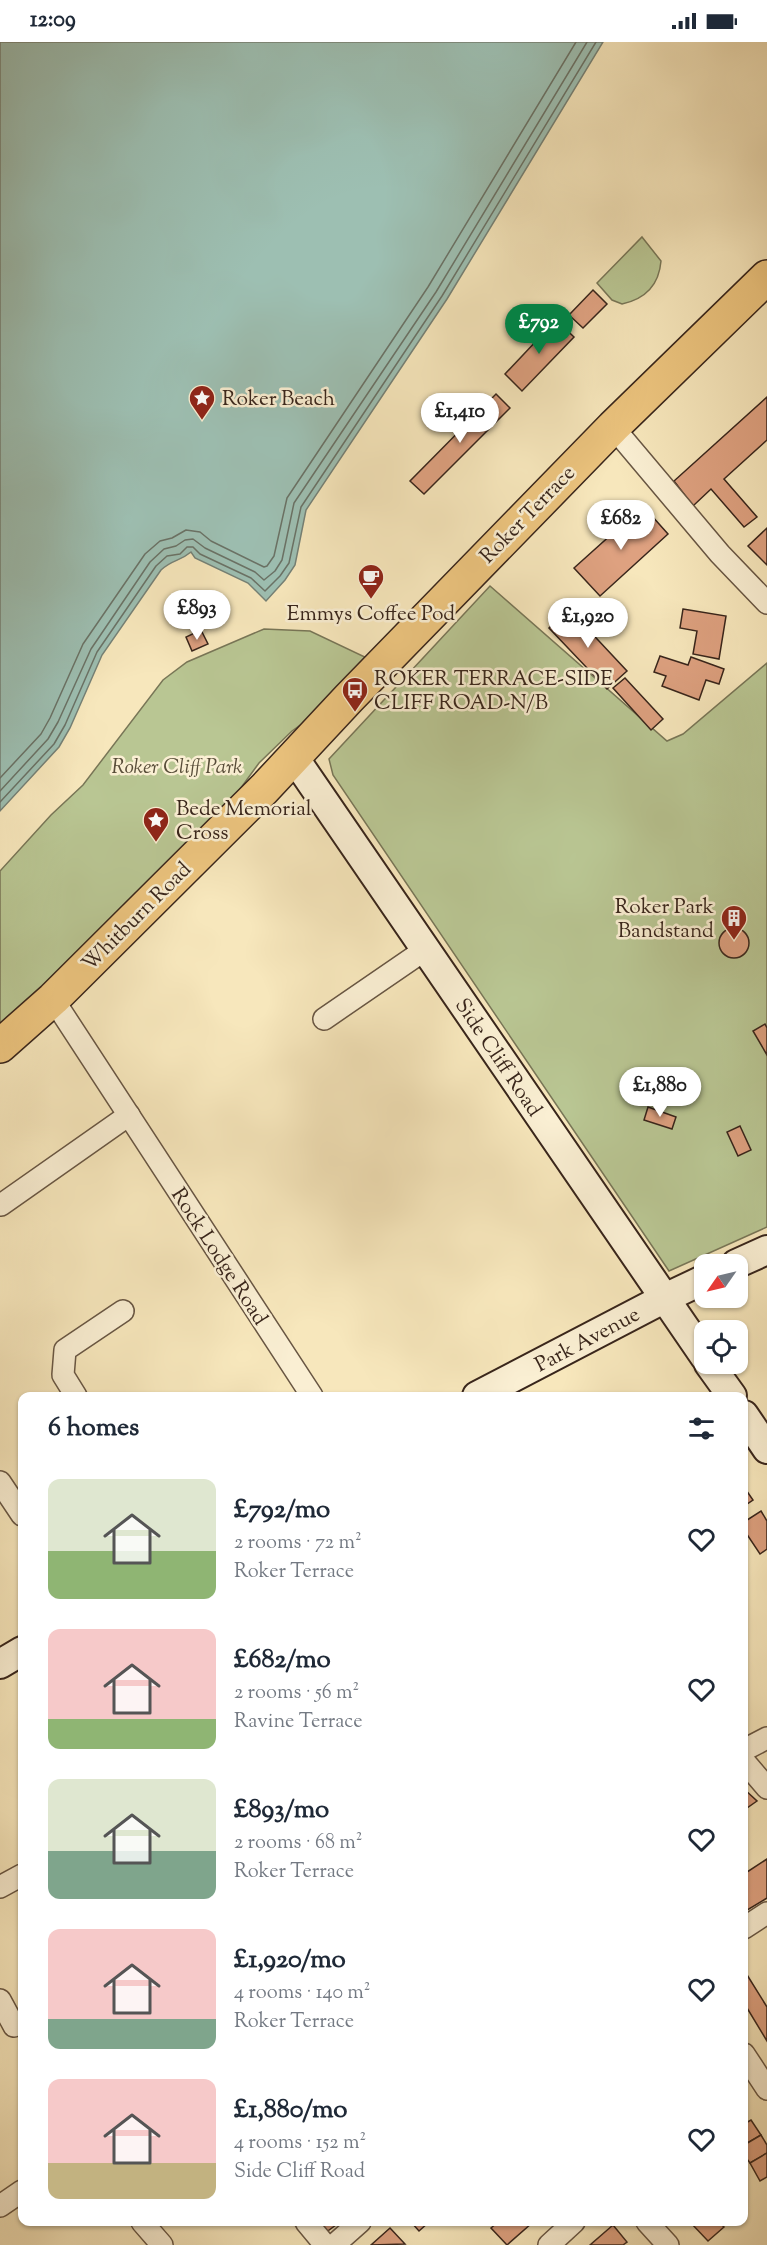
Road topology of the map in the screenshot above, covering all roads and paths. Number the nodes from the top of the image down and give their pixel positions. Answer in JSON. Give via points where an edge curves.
{"nodes":[{"id":1,"x":767,"y":278,"type":"edge"},
{"id":2,"x":613,"y":427,"type":"junction"},
{"id":3,"x":767,"y":603,"type":"edge"},
{"id":4,"x":294,"y":756,"type":"junction"},
{"id":5,"x":426,"y":950,"type":"junction"},
{"id":6,"x":53,"y":999,"type":"junction"},
{"id":7,"x":324,"y":1019,"type":"dead end"},
{"id":8,"x":0,"y":1046,"type":"edge"},
{"id":9,"x":129,"y":1115,"type":"junction"},
{"id":10,"x":1,"y":1205,"type":"edge"},
{"id":11,"x":767,"y":1250,"type":"edge"},
{"id":12,"x":748,"y":1259,"type":"edge"},
{"id":13,"x":694,"y":1284,"type":"edge"},
{"id":14,"x":665,"y":1298,"type":"junction"},
{"id":15,"x":123,"y":1311,"type":"dead end"},
{"id":16,"x":694,"y":1341,"type":"edge"},
{"id":17,"x":716,"y":1374,"type":"edge"},
{"id":18,"x":74,"y":1392,"type":"edge"},
{"id":19,"x":309,"y":1392,"type":"edge"},
{"id":20,"x":485,"y":1392,"type":"edge"},
{"id":21,"x":729,"y":1392,"type":"edge"},
{"id":22,"x":748,"y":1421,"type":"edge"},
{"id":23,"x":767,"y":1449,"type":"edge"},
{"id":24,"x":0,"y":1482,"type":"edge"},
{"id":25,"x":18,"y":1509,"type":"edge"},
{"id":26,"x":767,"y":1738,"type":"edge"},
{"id":27,"x":748,"y":1748,"type":"edge"},
{"id":28,"x":748,"y":1766,"type":"edge"},
{"id":29,"x":767,"y":1788,"type":"edge"},
{"id":30,"x":18,"y":1877,"type":"edge"},
{"id":31,"x":0,"y":1887,"type":"edge"},
{"id":32,"x":767,"y":1913,"type":"edge"},
{"id":33,"x":748,"y":1925,"type":"edge"},
{"id":34,"x":0,"y":2000,"type":"edge"},
{"id":35,"x":14,"y":2026,"type":"dead end"},
{"id":36,"x":748,"y":2060,"type":"edge"},
{"id":37,"x":767,"y":2089,"type":"edge"},
{"id":38,"x":18,"y":2194,"type":"edge"},
{"id":39,"x":0,"y":2206,"type":"edge"},
{"id":40,"x":145,"y":2226,"type":"edge"},
{"id":41,"x":309,"y":2226,"type":"edge"},
{"id":42,"x":355,"y":2226,"type":"edge"},
{"id":43,"x":570,"y":2226,"type":"edge"},
{"id":44,"x":651,"y":2226,"type":"edge"},
{"id":45,"x":162,"y":2245,"type":"edge"},
{"id":46,"x":325,"y":2245,"type":"edge"},
{"id":47,"x":334,"y":2245,"type":"edge"},
{"id":48,"x":549,"y":2245,"type":"edge"},
{"id":49,"x":668,"y":2245,"type":"edge"}],
"edges":[{"from":1,"to":2,"type":"main road","name":"Roker Terrace"},
{"from":2,"to":3,"type":"street","via":[[720,554]]},
{"from":2,"to":4,"type":"main road","name":"Roker Terrace"},
{"from":4,"to":5,"type":"street","name":"Side Cliff Road"},
{"from":4,"to":6,"type":"main road","name":"Whitburn Road"},
{"from":5,"to":7,"type":"street"},
{"from":5,"to":14,"type":"street","name":"Side Cliff Road"},
{"from":6,"to":8,"type":"main road","name":"Whitburn Road"},
{"from":6,"to":9,"type":"street","name":"Rock Lodge Road"},
{"from":9,"to":10,"type":"street"},
{"from":9,"to":19,"type":"street","name":"Rock Lodge Road"},
{"from":11,"to":12,"type":"street"},
{"from":13,"to":14,"type":"street","name":"Park Avenue"},
{"from":14,"to":16,"type":"street","name":"Side Cliff Road"},
{"from":14,"to":20,"type":"street","name":"Park Avenue"},
{"from":15,"to":18,"type":"street","via":[[65,1350],[63,1375]]},
{"from":17,"to":21,"type":"street"},
{"from":22,"to":23,"type":"street"},
{"from":24,"to":25,"type":"street"},
{"from":26,"to":27,"type":"street"},
{"from":28,"to":29,"type":"street"},
{"from":30,"to":31,"type":"street"},
{"from":32,"to":33,"type":"street"},
{"from":34,"to":35,"type":"street"},
{"from":36,"to":37,"type":"street"},
{"from":38,"to":39,"type":"street"},
{"from":40,"to":45,"type":"street"},
{"from":41,"to":46,"type":"street"},
{"from":42,"to":47,"type":"street"},
{"from":43,"to":48,"type":"street"},
{"from":44,"to":49,"type":"street"}]}
